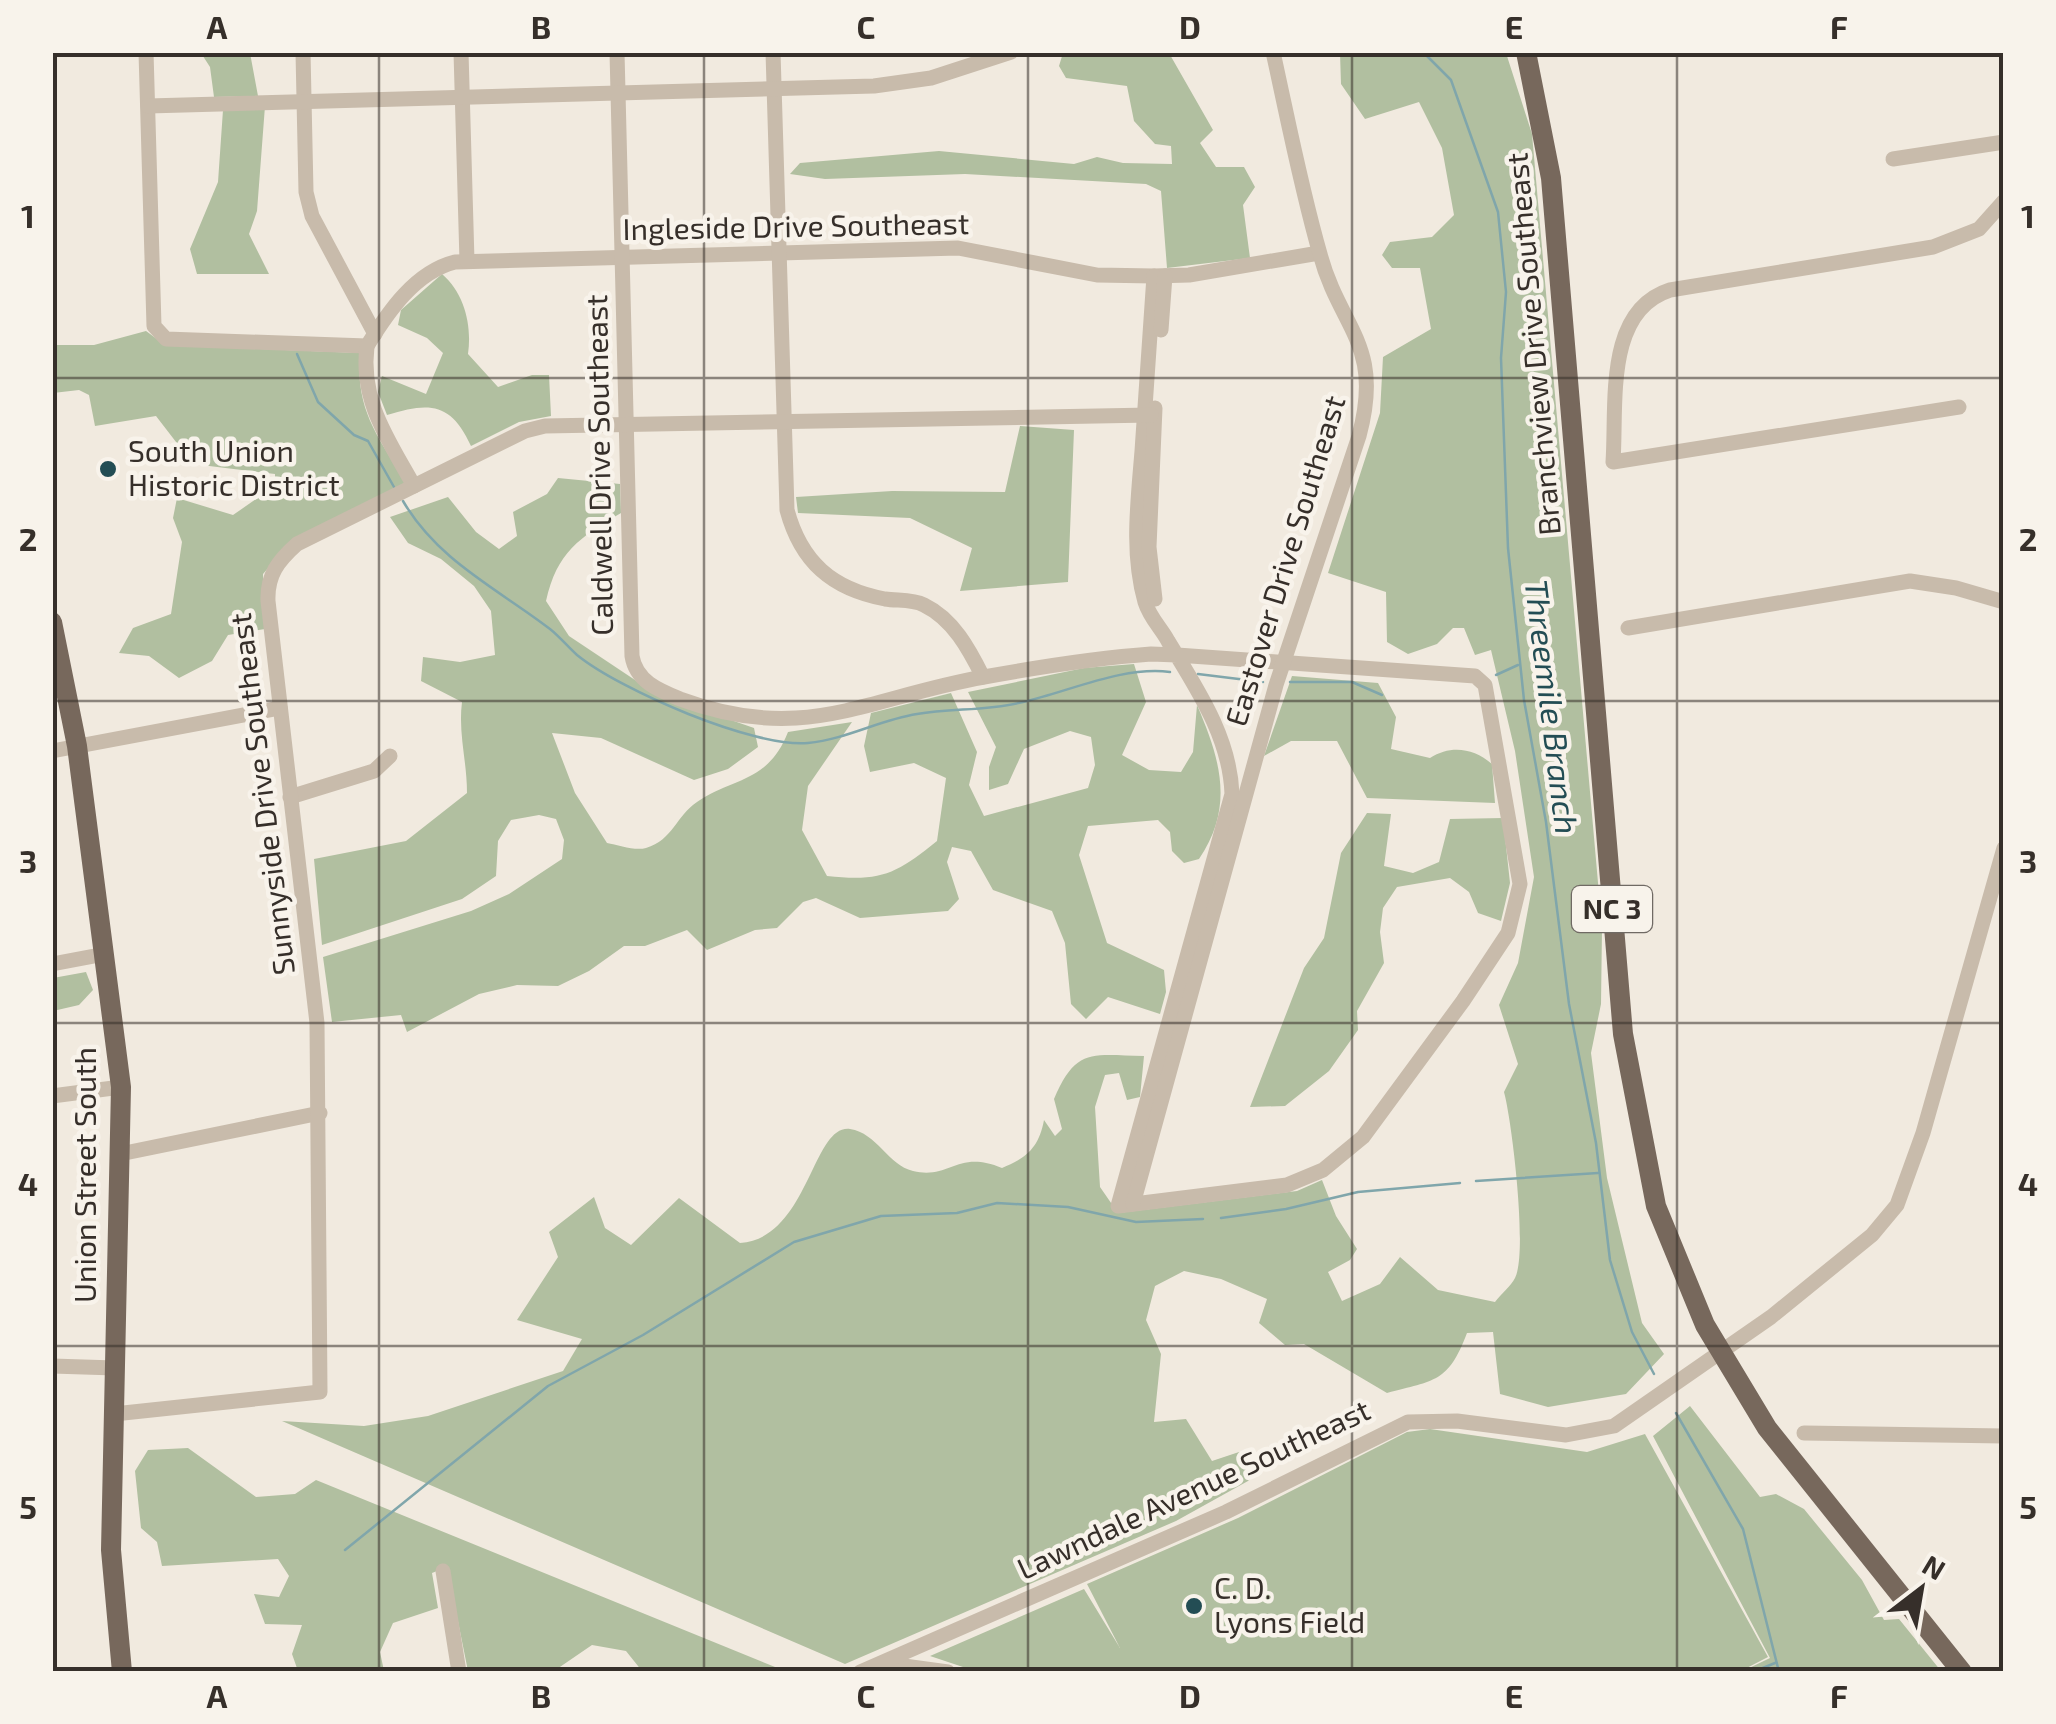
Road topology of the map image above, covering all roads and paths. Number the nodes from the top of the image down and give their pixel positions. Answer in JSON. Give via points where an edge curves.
{"nodes":[{"id":1,"x":146,"y":52,"type":"edge"},
{"id":2,"x":303,"y":52,"type":"edge"},
{"id":3,"x":461,"y":52,"type":"edge"},
{"id":4,"x":617,"y":52,"type":"edge"},
{"id":5,"x":773,"y":52,"type":"edge"},
{"id":6,"x":1012,"y":52,"type":"edge"},
{"id":7,"x":1273,"y":52,"type":"edge"},
{"id":8,"x":1526,"y":52,"type":"edge"},
{"id":9,"x":774,"y":91,"type":"junction"},
{"id":10,"x":618,"y":92,"type":"junction"},
{"id":11,"x":462,"y":95,"type":"junction"},
{"id":12,"x":304,"y":101,"type":"junction"},
{"id":13,"x":148,"y":106,"type":"junction"},
{"id":14,"x":2004,"y":142,"type":"edge"},
{"id":15,"x":1893,"y":158,"type":"dead end"},
{"id":16,"x":2004,"y":201,"type":"edge"},
{"id":17,"x":1319,"y":253,"type":"junction"},
{"id":18,"x":778,"y":254,"type":"junction"},
{"id":19,"x":622,"y":258,"type":"junction"},
{"id":20,"x":467,"y":261,"type":"junction"},
{"id":21,"x":1160,"y":276,"type":"junction"},
{"id":22,"x":366,"y":343,"type":"junction"},
{"id":23,"x":1959,"y":407,"type":"dead end"},
{"id":24,"x":1150,"y":415,"type":"junction"},
{"id":25,"x":783,"y":421,"type":"junction"},
{"id":26,"x":626,"y":423,"type":"junction"},
{"id":27,"x":414,"y":486,"type":"junction"},
{"id":28,"x":2004,"y":602,"type":"edge"},
{"id":29,"x":52,"y":622,"type":"edge"},
{"id":30,"x":1628,"y":628,"type":"dead end"},
{"id":31,"x":1176,"y":655,"type":"junction"},
{"id":32,"x":1283,"y":664,"type":"junction"},
{"id":33,"x":983,"y":677,"type":"junction"},
{"id":34,"x":280,"y":708,"type":"junction"},
{"id":35,"x":77,"y":746,"type":"junction"},
{"id":36,"x":52,"y":751,"type":"edge"},
{"id":37,"x":390,"y":756,"type":"dead end"},
{"id":38,"x":290,"y":797,"type":"junction"},
{"id":39,"x":2004,"y":848,"type":"edge"},
{"id":40,"x":105,"y":954,"type":"junction"},
{"id":41,"x":52,"y":964,"type":"edge"},
{"id":42,"x":121,"y":1087,"type":"junction"},
{"id":43,"x":52,"y":1096,"type":"edge"},
{"id":44,"x":320,"y":1113,"type":"junction"},
{"id":45,"x":120,"y":1154,"type":"junction"},
{"id":46,"x":1125,"y":1205,"type":"junction"},
{"id":47,"x":1720,"y":1353,"type":"junction"},
{"id":48,"x":52,"y":1366,"type":"edge"},
{"id":49,"x":115,"y":1368,"type":"junction"},
{"id":50,"x":114,"y":1414,"type":"junction"},
{"id":51,"x":1804,"y":1433,"type":"dead end"},
{"id":52,"x":2004,"y":1436,"type":"edge"},
{"id":53,"x":442,"y":1571,"type":"dead end"},
{"id":54,"x":882,"y":1663,"type":"junction"},
{"id":55,"x":122,"y":1672,"type":"edge"},
{"id":56,"x":458,"y":1672,"type":"edge"},
{"id":57,"x":860,"y":1672,"type":"edge"},
{"id":58,"x":948,"y":1672,"type":"edge"},
{"id":59,"x":1962,"y":1672,"type":"edge"}],
"edges":[{"from":1,"to":13,"type":"street"},
{"from":2,"to":12,"type":"street"},
{"from":3,"to":11,"type":"street"},
{"from":4,"to":10,"type":"street","name":"Caldwell Drive Southeast"},
{"from":5,"to":9,"type":"street"},
{"from":6,"to":9,"type":"street","via":[[907,82]]},
{"from":7,"to":17,"type":"street","name":"Eastover Drive Southeast"},
{"from":8,"to":47,"type":"main road","name":"Branchview Drive Southeast","number":"NC 3","via":[[1551,178],[1623,1034],[1656,1206]]},
{"from":9,"to":10,"type":"street"},
{"from":9,"to":18,"type":"street"},
{"from":10,"to":11,"type":"street"},
{"from":10,"to":19,"type":"street","name":"Caldwell Drive Southeast"},
{"from":11,"to":12,"type":"street"},
{"from":11,"to":20,"type":"street"},
{"from":12,"to":13,"type":"street"},
{"from":12,"to":22,"type":"street","via":[[312,216]]},
{"from":13,"to":22,"type":"street","via":[[159,335],[182,342]]},
{"from":14,"to":15,"type":"street"},
{"from":16,"to":23,"type":"street","via":[[1979,229],[1933,247],[1670,290],[1644,302],[1622,340],[1613,462]]},
{"from":17,"to":21,"type":"street","name":"Ingleside Drive Southeast"},
{"from":17,"to":32,"type":"street","name":"Eastover Drive Southeast","via":[[1362,348],[1366,402]]},
{"from":18,"to":19,"type":"street","name":"Ingleside Drive Southeast"},
{"from":18,"to":21,"type":"street","name":"Ingleside Drive Southeast","via":[[958,248],[1081,272]]},
{"from":18,"to":25,"type":"street"},
{"from":19,"to":20,"type":"street","name":"Ingleside Drive Southeast"},
{"from":19,"to":26,"type":"street","name":"Caldwell Drive Southeast"},
{"from":20,"to":22,"type":"street","name":"Ingleside Drive Southeast","via":[[426,271]]},
{"from":21,"to":24,"type":"street"},
{"from":22,"to":27,"type":"street","via":[[369,405]]},
{"from":24,"to":25,"type":"street","name":"Sunnyside Drive Southeast"},
{"from":24,"to":31,"type":"street","via":[[1149,565],[1163,632]]},
{"from":25,"to":26,"type":"street","name":"Sunnyside Drive Southeast"},
{"from":25,"to":33,"type":"street","via":[[787,510],[811,562],[842,586],[916,602],[942,616]]},
{"from":26,"to":27,"type":"street","name":"Sunnyside Drive Southeast","via":[[525,431]]},
{"from":26,"to":33,"type":"street","name":"Caldwell Drive Southeast","via":[[632,656],[650,684],[722,714],[786,720],[841,715]]},
{"from":27,"to":34,"type":"street","name":"Sunnyside Drive Southeast","via":[[297,544],[274,567],[268,601]]},
{"from":28,"to":30,"type":"street","via":[[1910,581]]},
{"from":29,"to":35,"type":"main road","name":"Union Street South"},
{"from":31,"to":32,"type":"street","name":"Caldwell Drive Southeast"},
{"from":31,"to":33,"type":"street","name":"Caldwell Drive Southeast","via":[[1115,656]]},
{"from":31,"to":46,"type":"street","via":[[1225,746],[1232,794]]},
{"from":32,"to":46,"type":"street","name":"Eastover Drive Southeast"},
{"from":32,"to":46,"type":"street","name":"Caldwell Drive Southeast","via":[[1481,679],[1520,868],[1516,912],[1502,945],[1345,1155],[1287,1185]]},
{"from":34,"to":35,"type":"street"},
{"from":34,"to":38,"type":"street","name":"Sunnyside Drive Southeast"},
{"from":35,"to":36,"type":"street"},
{"from":35,"to":40,"type":"main road","name":"Union Street South"},
{"from":37,"to":38,"type":"street","via":[[374,772]]},
{"from":38,"to":44,"type":"street","name":"Sunnyside Drive Southeast","via":[[317,1023]]},
{"from":39,"to":47,"type":"street","name":"Lawndale Avenue Southeast","via":[[1898,1205],[1872,1235]]},
{"from":40,"to":41,"type":"street"},
{"from":40,"to":42,"type":"main road","name":"Union Street South"},
{"from":42,"to":43,"type":"street"},
{"from":42,"to":45,"type":"main road","name":"Union Street South"},
{"from":44,"to":45,"type":"street"},
{"from":44,"to":50,"type":"street","name":"Sunnyside Drive Southeast","via":[[320,1392]]},
{"from":45,"to":49,"type":"main road","name":"Union Street South"},
{"from":47,"to":54,"type":"street","name":"Lawndale Avenue Southeast","via":[[1631,1418],[1586,1434],[1438,1420],[1392,1427],[1226,1512]]},
{"from":47,"to":59,"type":"main road","name":"Branchview Drive Southeast","number":"NC 3","via":[[1797,1469]]},
{"from":48,"to":49,"type":"street"},
{"from":49,"to":50,"type":"main road","name":"Union Street South"},
{"from":50,"to":55,"type":"main road","name":"Union Street South","via":[[111,1567]]},
{"from":51,"to":52,"type":"street"},
{"from":53,"to":56,"type":"street"},
{"from":54,"to":57,"type":"street","name":"Lawndale Avenue Southeast"},
{"from":54,"to":58,"type":"street"}]}
